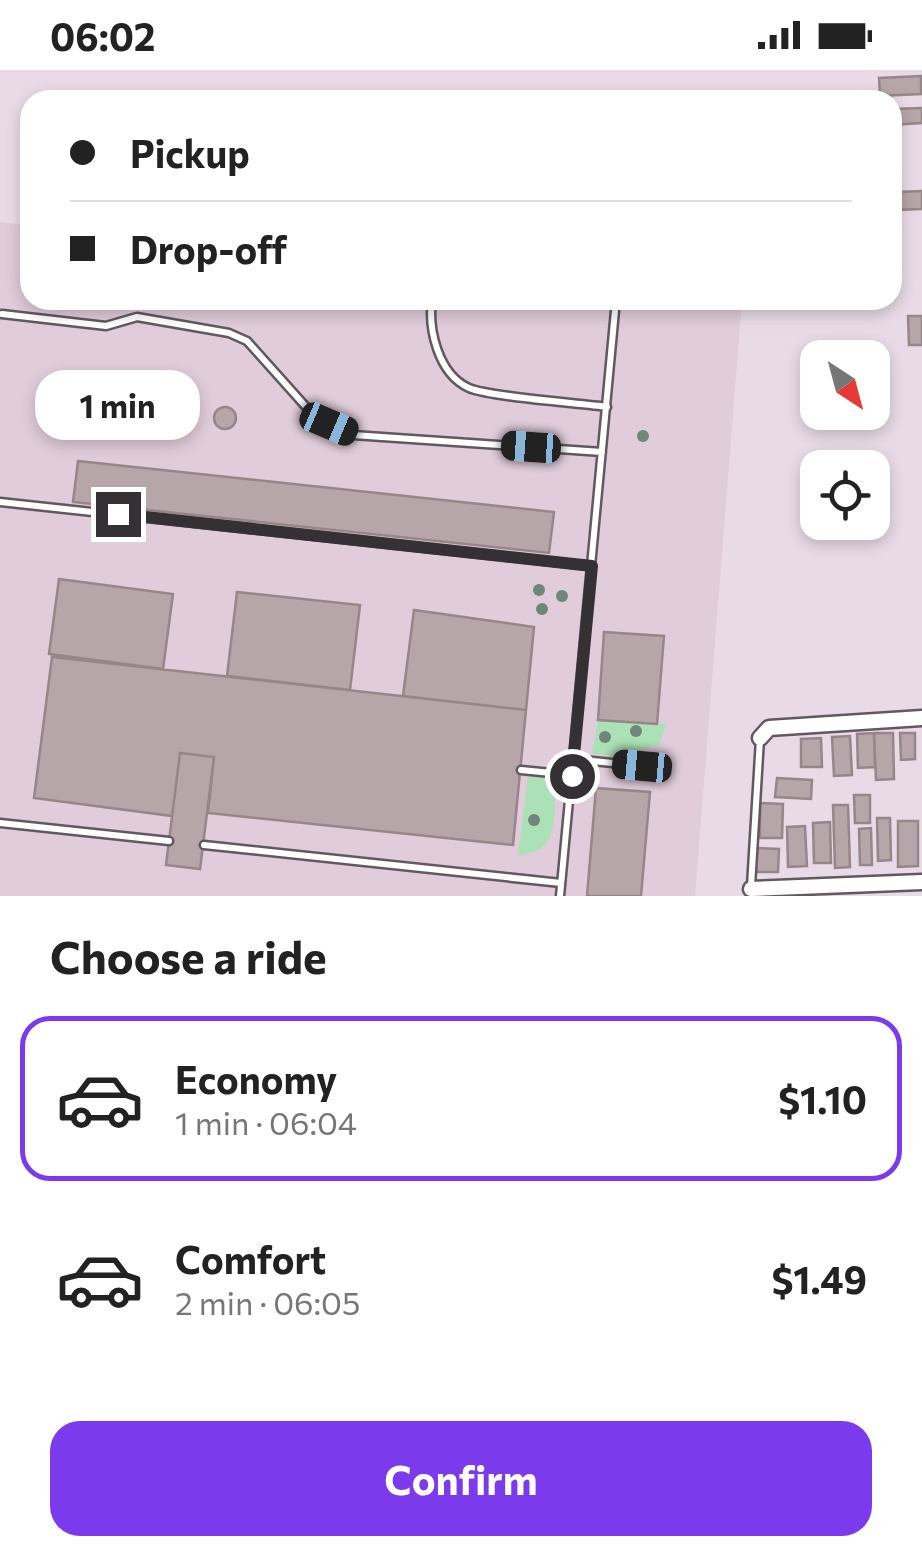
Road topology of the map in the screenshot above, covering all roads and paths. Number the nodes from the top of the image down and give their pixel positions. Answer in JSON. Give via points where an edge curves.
{"nodes":[{"id":1,"x":432,"y":310,"type":"edge"},
{"id":2,"x":615,"y":310,"type":"edge"},
{"id":3,"x":2,"y":314,"type":"edge"},
{"id":4,"x":607,"y":407,"type":"junction"},
{"id":5,"x":602,"y":452,"type":"junction"},
{"id":6,"x":0,"y":502,"type":"edge"},
{"id":7,"x":592,"y":566,"type":"junction"},
{"id":8,"x":922,"y":718,"type":"edge"},
{"id":9,"x":760,"y":738,"type":"joint"},
{"id":10,"x":573,"y":759,"type":"junction"},
{"id":11,"x":642,"y":766,"type":"dead end"},
{"id":12,"x":521,"y":770,"type":"dead end"},
{"id":13,"x":572,"y":776,"type":"junction"},
{"id":14,"x":0,"y":823,"type":"edge"},
{"id":15,"x":169,"y":841,"type":"dead end"},
{"id":16,"x":204,"y":845,"type":"dead end"},
{"id":17,"x":922,"y":882,"type":"edge"},
{"id":18,"x":562,"y":883,"type":"junction"},
{"id":19,"x":750,"y":889,"type":"joint"},
{"id":20,"x":560,"y":896,"type":"edge"}],
"edges":[{"from":1,"to":4,"type":"lane","via":[[432,334],[447,368],[468,388]]},
{"from":2,"to":4,"type":"lane"},
{"from":3,"to":5,"type":"lane","via":[[106,326],[137,317],[229,333],[246,342],[307,408],[353,435]]},
{"from":4,"to":5,"type":"lane"},
{"from":5,"to":7,"type":"lane"},
{"from":6,"to":7,"type":"lane"},
{"from":7,"to":10,"type":"lane"},
{"from":8,"to":9,"type":"street","via":[[770,728]]},
{"from":9,"to":19,"type":"lane"},
{"from":10,"to":11,"type":"lane"},
{"from":10,"to":13,"type":"lane"},
{"from":12,"to":13,"type":"lane"},
{"from":13,"to":18,"type":"lane"},
{"from":14,"to":15,"type":"lane"},
{"from":16,"to":18,"type":"lane"},
{"from":17,"to":19,"type":"street"},
{"from":18,"to":20,"type":"lane"}]}
